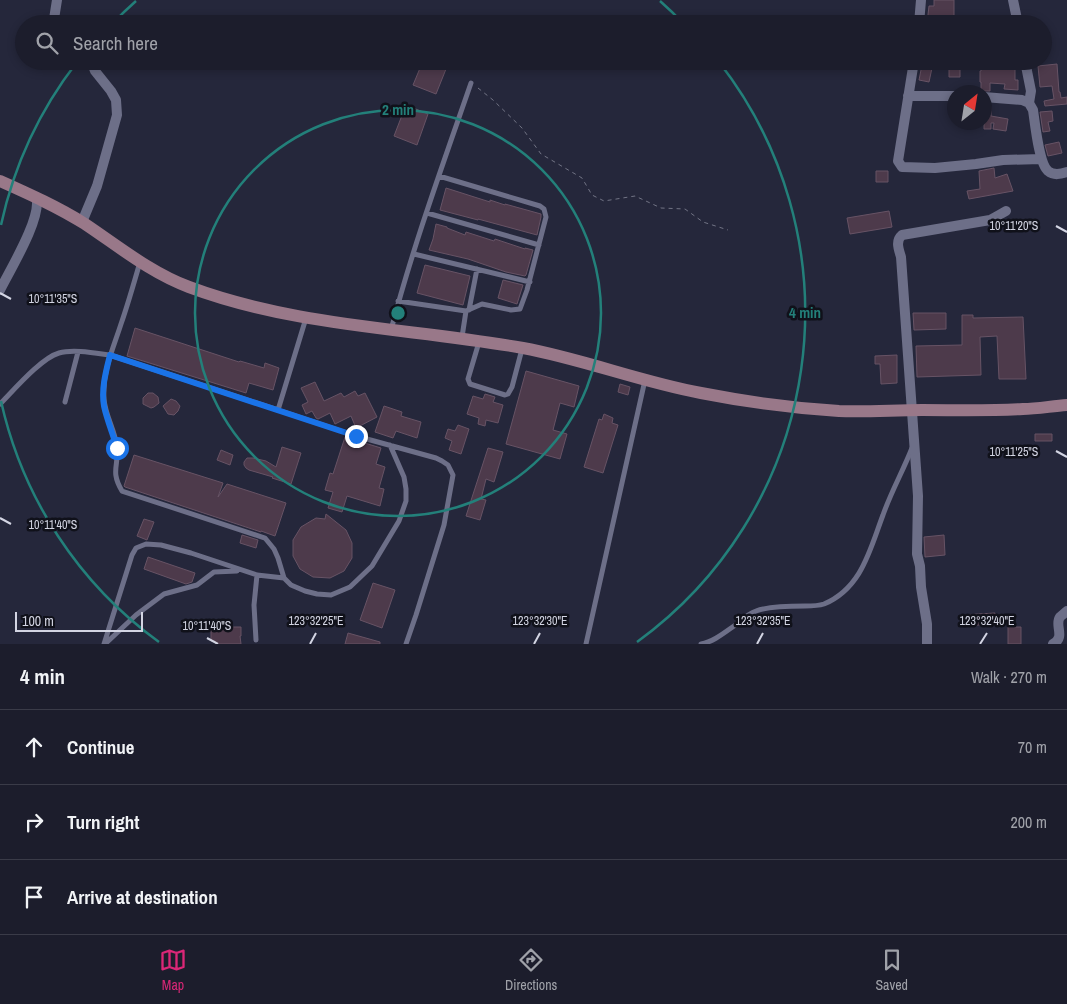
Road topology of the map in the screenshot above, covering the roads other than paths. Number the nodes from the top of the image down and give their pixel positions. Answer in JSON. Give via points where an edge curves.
{"nodes":[{"id":1,"x":57,"y":0,"type":"edge"},
{"id":2,"x":922,"y":0,"type":"edge"},
{"id":3,"x":1013,"y":0,"type":"edge"},
{"id":4,"x":55,"y":15,"type":"edge"},
{"id":5,"x":920,"y":15,"type":"edge"},
{"id":6,"x":1016,"y":15,"type":"edge"},
{"id":7,"x":95,"y":70,"type":"edge"},
{"id":8,"x":912,"y":70,"type":"edge"},
{"id":9,"x":1027,"y":70,"type":"edge"},
{"id":10,"x":471,"y":83,"type":"road end"},
{"id":11,"x":908,"y":96,"type":"junction"},
{"id":12,"x":947,"y":96,"type":"edge"},
{"id":13,"x":992,"y":98,"type":"edge"},
{"id":14,"x":1029,"y":103,"type":"junction"},
{"id":15,"x":1041,"y":159,"type":"junction"},
{"id":16,"x":1067,"y":172,"type":"edge"},
{"id":17,"x":438,"y":176,"type":"junction"},
{"id":18,"x":0,"y":181,"type":"edge"},
{"id":19,"x":36,"y":197,"type":"junction"},
{"id":20,"x":1006,"y":211,"type":"dead end"},
{"id":21,"x":427,"y":212,"type":"junction"},
{"id":22,"x":82,"y":222,"type":"junction"},
{"id":23,"x":539,"y":245,"type":"junction"},
{"id":24,"x":414,"y":254,"type":"junction"},
{"id":25,"x":140,"y":262,"type":"junction"},
{"id":26,"x":477,"y":269,"type":"junction"},
{"id":27,"x":530,"y":282,"type":"junction"},
{"id":28,"x":0,"y":290,"type":"edge"},
{"id":29,"x":398,"y":301,"type":"junction"},
{"id":30,"x":468,"y":310,"type":"junction"},
{"id":31,"x":306,"y":318,"type":"junction"},
{"id":32,"x":391,"y":330,"type":"junction"},
{"id":33,"x":462,"y":339,"type":"junction"},
{"id":34,"x":480,"y":341,"type":"junction"},
{"id":35,"x":522,"y":348,"type":"junction"},
{"id":36,"x":78,"y":352,"type":"junction"},
{"id":37,"x":110,"y":355,"type":"junction"},
{"id":38,"x":646,"y":380,"type":"junction"},
{"id":39,"x":65,"y":402,"type":"dead end"},
{"id":40,"x":0,"y":404,"type":"edge"},
{"id":41,"x":1067,"y":405,"type":"edge"},
{"id":42,"x":278,"y":410,"type":"junction"},
{"id":43,"x":913,"y":410,"type":"junction"},
{"id":44,"x":913,"y":444,"type":"junction"},
{"id":45,"x":390,"y":445,"type":"junction"},
{"id":46,"x":241,"y":571,"type":"junction"},
{"id":47,"x":257,"y":575,"type":"junction"},
{"id":48,"x":284,"y":578,"type":"junction"},
{"id":49,"x":1067,"y":612,"type":"edge"},
{"id":50,"x":256,"y":640,"type":"dead end"},
{"id":51,"x":104,"y":644,"type":"edge"},
{"id":52,"x":406,"y":644,"type":"edge"},
{"id":53,"x":586,"y":644,"type":"edge"},
{"id":54,"x":701,"y":644,"type":"edge"},
{"id":55,"x":927,"y":644,"type":"edge"},
{"id":56,"x":1053,"y":644,"type":"edge"}],
"edges":[{"from":1,"to":4,"type":"street"},
{"from":2,"to":5,"type":"street"},
{"from":3,"to":6,"type":"street"},
{"from":7,"to":22,"type":"street","via":[[116,100],[118,115],[97,186]]},
{"from":8,"to":11,"type":"street"},
{"from":9,"to":14,"type":"street","via":[[1031,92]]},
{"from":10,"to":17,"type":"lane"},
{"from":11,"to":12,"type":"street"},
{"from":11,"to":15,"type":"street","via":[[898,161],[902,167],[935,168]]},
{"from":13,"to":14,"type":"street"},
{"from":14,"to":15,"type":"street"},
{"from":15,"to":16,"type":"street","via":[[1048,172],[1059,175]]},
{"from":17,"to":21,"type":"lane"},
{"from":17,"to":23,"type":"lane","via":[[540,206],[546,217]]},
{"from":18,"to":19,"type":"street"},
{"from":19,"to":22,"type":"street"},
{"from":19,"to":28,"type":"street","via":[[34,220]]},
{"from":20,"to":43,"type":"street","via":[[990,220],[902,236],[897,241]]},
{"from":21,"to":23,"type":"lane"},
{"from":21,"to":24,"type":"lane"},
{"from":22,"to":25,"type":"street"},
{"from":23,"to":27,"type":"lane"},
{"from":24,"to":26,"type":"lane"},
{"from":24,"to":29,"type":"lane"},
{"from":25,"to":31,"type":"street","via":[[207,294]]},
{"from":25,"to":37,"type":"lane"},
{"from":26,"to":27,"type":"lane"},
{"from":26,"to":30,"type":"lane"},
{"from":27,"to":30,"type":"lane","via":[[520,309],[482,304]]},
{"from":29,"to":30,"type":"lane"},
{"from":29,"to":32,"type":"lane"},
{"from":30,"to":33,"type":"lane"},
{"from":31,"to":32,"type":"street"},
{"from":31,"to":42,"type":"lane"},
{"from":32,"to":33,"type":"street"},
{"from":33,"to":34,"type":"street"},
{"from":34,"to":35,"type":"street"},
{"from":34,"to":35,"type":"lane","via":[[468,379],[470,384],[505,395],[512,387]]},
{"from":35,"to":38,"type":"street"},
{"from":36,"to":37,"type":"lane"},
{"from":36,"to":39,"type":"lane"},
{"from":36,"to":40,"type":"lane","via":[[59,353],[49,359]]},
{"from":37,"to":42,"type":"lane"},
{"from":37,"to":48,"type":"lane","via":[[104,400],[117,448],[115,477],[122,491],[265,538],[274,549]]},
{"from":38,"to":43,"type":"street","via":[[698,393],[790,408]]},
{"from":38,"to":53,"type":"lane"},
{"from":41,"to":43,"type":"street","via":[[1024,409]]},
{"from":42,"to":45,"type":"lane"},
{"from":43,"to":44,"type":"street"},
{"from":44,"to":54,"type":"lane","via":[[864,565],[846,591],[822,605],[758,610],[712,641]]},
{"from":44,"to":55,"type":"street","via":[[918,496],[917,554]]},
{"from":45,"to":48,"type":"lane","via":[[404,478],[406,501],[399,521],[372,566],[350,587],[331,595],[305,591]]},
{"from":45,"to":52,"type":"lane","via":[[442,460],[453,475],[444,524]]},
{"from":46,"to":47,"type":"lane"},
{"from":46,"to":51,"type":"lane","via":[[214,572],[197,586],[164,594]]},
{"from":46,"to":51,"type":"lane","via":[[161,545],[146,544],[136,548]]},
{"from":47,"to":48,"type":"lane"},
{"from":47,"to":50,"type":"lane","via":[[254,606]]},
{"from":49,"to":56,"type":"street","via":[[1058,620],[1059,638]]}]}
